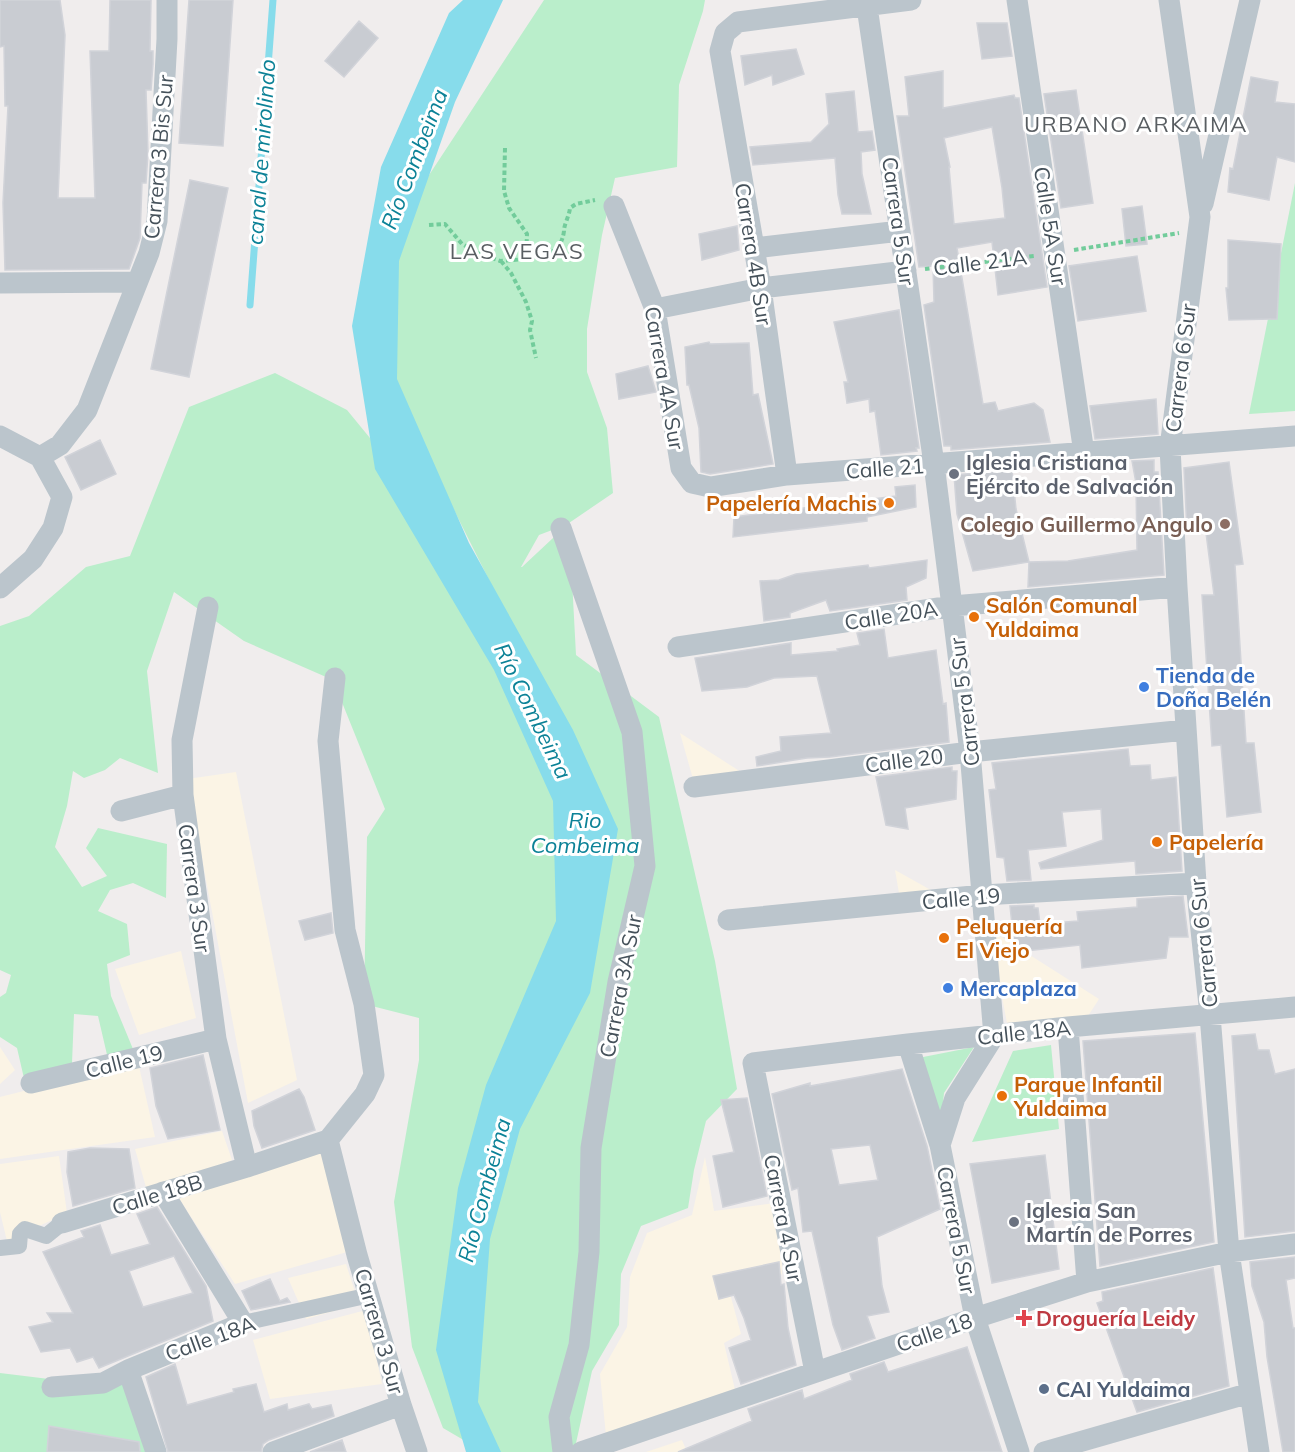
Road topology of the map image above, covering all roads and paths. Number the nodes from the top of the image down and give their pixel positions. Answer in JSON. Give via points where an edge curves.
{"nodes":[{"id":1,"x":167,"y":0,"type":"edge"},
{"id":2,"x":911,"y":0,"type":"edge"},
{"id":3,"x":1017,"y":0,"type":"edge"},
{"id":4,"x":1169,"y":0,"type":"edge"},
{"id":5,"x":1250,"y":0,"type":"edge"},
{"id":6,"x":867,"y":3,"type":"edge"},
{"id":7,"x":505,"y":148,"type":"dead end"},
{"id":8,"x":604,"y":203,"type":"joint"},
{"id":9,"x":1199,"y":223,"type":"junction"},
{"id":10,"x":429,"y":225,"type":"dead end"},
{"id":11,"x":900,"y":231,"type":"junction"},
{"id":12,"x":754,"y":248,"type":"junction"},
{"id":13,"x":1056,"y":254,"type":"junction"},
{"id":14,"x":526,"y":259,"type":"junction"},
{"id":15,"x":500,"y":261,"type":"junction"},
{"id":16,"x":906,"y":271,"type":"junction"},
{"id":17,"x":137,"y":282,"type":"junction"},
{"id":18,"x":0,"y":284,"type":"edge"},
{"id":19,"x":761,"y":288,"type":"junction"},
{"id":20,"x":655,"y":309,"type":"junction"},
{"id":21,"x":536,"y":358,"type":"dead end"},
{"id":22,"x":0,"y":436,"type":"edge"},
{"id":23,"x":1295,"y":436,"type":"edge"},
{"id":24,"x":1170,"y":447,"type":"junction"},
{"id":25,"x":1084,"y":453,"type":"junction"},
{"id":26,"x":40,"y":457,"type":"junction"},
{"id":27,"x":934,"y":464,"type":"junction"},
{"id":28,"x":787,"y":475,"type":"junction"},
{"id":29,"x":692,"y":483,"type":"joint"},
{"id":30,"x":561,"y":528,"type":"dead end"},
{"id":31,"x":1177,"y":587,"type":"junction"},
{"id":32,"x":0,"y":588,"type":"edge"},
{"id":33,"x":952,"y":606,"type":"junction"},
{"id":34,"x":208,"y":607,"type":"dead end"},
{"id":35,"x":678,"y":647,"type":"dead end"},
{"id":36,"x":335,"y":678,"type":"dead end"},
{"id":37,"x":1186,"y":730,"type":"junction"},
{"id":38,"x":970,"y":752,"type":"junction"},
{"id":39,"x":694,"y":787,"type":"dead end"},
{"id":40,"x":183,"y":795,"type":"junction"},
{"id":41,"x":121,"y":810,"type":"dead end"},
{"id":42,"x":1196,"y":882,"type":"junction"},
{"id":43,"x":983,"y":895,"type":"junction"},
{"id":44,"x":728,"y":920,"type":"dead end"},
{"id":45,"x":1295,"y":1007,"type":"edge"},
{"id":46,"x":1210,"y":1015,"type":"junction"},
{"id":47,"x":1068,"y":1027,"type":"junction"},
{"id":48,"x":994,"y":1036,"type":"junction"},
{"id":49,"x":216,"y":1039,"type":"junction"},
{"id":50,"x":908,"y":1044,"type":"junction"},
{"id":51,"x":753,"y":1063,"type":"joint"},
{"id":52,"x":31,"y":1083,"type":"dead end"},
{"id":53,"x":328,"y":1140,"type":"junction"},
{"id":54,"x":940,"y":1145,"type":"junction"},
{"id":55,"x":247,"y":1167,"type":"junction"},
{"id":56,"x":163,"y":1192,"type":"junction"},
{"id":57,"x":62,"y":1223,"type":"joint"},
{"id":58,"x":1295,"y":1244,"type":"edge"},
{"id":59,"x":0,"y":1248,"type":"edge"},
{"id":60,"x":1229,"y":1252,"type":"junction"},
{"id":61,"x":1087,"y":1282,"type":"junction"},
{"id":62,"x":370,"y":1295,"type":"junction"},
{"id":63,"x":975,"y":1318,"type":"junction"},
{"id":64,"x":243,"y":1323,"type":"junction"},
{"id":65,"x":128,"y":1370,"type":"junction"},
{"id":66,"x":815,"y":1372,"type":"junction"},
{"id":67,"x":52,"y":1387,"type":"dead end"},
{"id":68,"x":1251,"y":1393,"type":"junction"},
{"id":69,"x":401,"y":1405,"type":"junction"},
{"id":70,"x":156,"y":1452,"type":"edge"},
{"id":71,"x":273,"y":1452,"type":"edge"},
{"id":72,"x":417,"y":1452,"type":"edge"},
{"id":73,"x":563,"y":1452,"type":"edge"},
{"id":74,"x":581,"y":1452,"type":"edge"},
{"id":75,"x":1019,"y":1452,"type":"edge"},
{"id":76,"x":1044,"y":1452,"type":"edge"},
{"id":77,"x":1259,"y":1452,"type":"edge"}],
"edges":[{"from":1,"to":17,"type":"street","name":"Carrera 3 Bis Sur","via":[[157,221]]},
{"from":2,"to":6,"type":"street"},
{"from":3,"to":13,"type":"street","name":"Calle 5A Sur"},
{"from":4,"to":9,"type":"street","name":"Carrera 6 Sur"},
{"from":5,"to":9,"type":"street","name":"Carrera 6 Sur"},
{"from":6,"to":11,"type":"street","name":"Carrera 5 Sur"},
{"from":6,"to":12,"type":"street","name":"Carrera 4B Sur","via":[[738,22],[725,33],[720,51]]},
{"from":7,"to":14,"type":"path","via":[[504,191],[509,208],[526,234]]},
{"from":8,"to":14,"type":"path","via":[[576,204],[570,208],[560,246],[548,255]]},
{"from":8,"to":20,"type":"street","name":"Carrera 4A Sur"},
{"from":9,"to":13,"type":"path","name":"Calle 21A"},
{"from":9,"to":24,"type":"street","name":"Carrera 6 Sur"},
{"from":10,"to":15,"type":"path","via":[[445,224],[462,244]]},
{"from":11,"to":12,"type":"street"},
{"from":11,"to":16,"type":"street","name":"Carrera 5 Sur"},
{"from":12,"to":19,"type":"street","name":"Carrera 4B Sur"},
{"from":13,"to":16,"type":"path","name":"Calle 21A"},
{"from":13,"to":25,"type":"street","name":"Calle 5A Sur"},
{"from":14,"to":15,"type":"path"},
{"from":15,"to":21,"type":"path","via":[[526,302]]},
{"from":16,"to":19,"type":"street","name":"Calle 21A"},
{"from":16,"to":27,"type":"street","name":"Carrera 5 Sur"},
{"from":17,"to":18,"type":"street"},
{"from":17,"to":26,"type":"street","name":"Carrera 3 Bis Sur","via":[[87,410],[60,446]]},
{"from":19,"to":20,"type":"street","name":"Calle 21A"},
{"from":19,"to":28,"type":"street","name":"Carrera 4B Sur"},
{"from":20,"to":29,"type":"street","name":"Carrera 4A Sur","via":[[681,468]]},
{"from":22,"to":26,"type":"street"},
{"from":23,"to":24,"type":"street","name":"Calle 21"},
{"from":24,"to":25,"type":"street","name":"Calle 21"},
{"from":24,"to":31,"type":"street","name":"Carrera 6 Sur"},
{"from":25,"to":27,"type":"street","name":"Calle 21"},
{"from":26,"to":32,"type":"street","via":[[62,497],[53,528],[33,559]]},
{"from":27,"to":28,"type":"street","name":"Calle 21"},
{"from":27,"to":33,"type":"street","name":"Carrera 5 Sur"},
{"from":28,"to":29,"type":"street","name":"Calle 21","via":[[710,487]]},
{"from":30,"to":73,"type":"street","name":"Carrera 3A Sur","via":[[632,732],[645,866],[618,982],[591,1148],[589,1252],[579,1345],[559,1417]]},
{"from":31,"to":33,"type":"street","name":"Calle 20A"},
{"from":31,"to":37,"type":"street","name":"Carrera 6 Sur"},
{"from":33,"to":35,"type":"street","name":"Calle 20A"},
{"from":33,"to":38,"type":"street","name":"Carrera 5 Sur"},
{"from":34,"to":40,"type":"street","name":"Carrera 3 Sur","via":[[182,740]]},
{"from":36,"to":53,"type":"street","via":[[327,741],[345,930],[364,1004],[374,1075],[366,1094]]},
{"from":37,"to":38,"type":"street","name":"Calle 20"},
{"from":37,"to":42,"type":"street","name":"Carrera 6 Sur"},
{"from":38,"to":39,"type":"street","name":"Calle 20"},
{"from":38,"to":43,"type":"street","name":"Carrera 5 Sur"},
{"from":40,"to":41,"type":"street"},
{"from":40,"to":49,"type":"street","name":"Carrera 3 Sur"},
{"from":42,"to":43,"type":"street","name":"Calle 19"},
{"from":42,"to":46,"type":"street","name":"Carrera 6 Sur"},
{"from":43,"to":44,"type":"street","name":"Calle 19"},
{"from":43,"to":48,"type":"street","name":"Carrera 5 Sur"},
{"from":45,"to":46,"type":"street","name":"Calle 18A"},
{"from":46,"to":47,"type":"street","name":"Calle 18A"},
{"from":46,"to":60,"type":"street","name":"Carrera 6 Sur"},
{"from":47,"to":48,"type":"street","name":"Calle 18A"},
{"from":47,"to":61,"type":"street"},
{"from":48,"to":50,"type":"street","name":"Calle 18A"},
{"from":48,"to":54,"type":"street","name":"Carrera 5 Sur","via":[[955,1098]]},
{"from":49,"to":52,"type":"street","name":"Calle 19"},
{"from":49,"to":55,"type":"street","name":"Carrera 3 Sur"},
{"from":50,"to":51,"type":"street","name":"Calle 18A"},
{"from":50,"to":54,"type":"street","name":"Carrera 5 Sur"},
{"from":51,"to":66,"type":"street","name":"Carrera 4 Sur"},
{"from":53,"to":55,"type":"street","name":"Calle 18B"},
{"from":53,"to":62,"type":"street","name":"Carrera 3 Sur"},
{"from":54,"to":63,"type":"street","name":"Carrera 5 Sur"},
{"from":55,"to":56,"type":"street","name":"Calle 18B"},
{"from":56,"to":57,"type":"street","name":"Calle 18B"},
{"from":56,"to":64,"type":"street"},
{"from":57,"to":59,"type":"street","name":"Calle 18B","via":[[46,1236],[25,1229],[19,1245]]},
{"from":58,"to":60,"type":"street","name":"Calle 18"},
{"from":60,"to":61,"type":"street","name":"Calle 18"},
{"from":60,"to":68,"type":"street","name":"Carrera 6 Sur"},
{"from":61,"to":63,"type":"street","name":"Calle 18"},
{"from":62,"to":64,"type":"street","name":"Calle 18A"},
{"from":62,"to":69,"type":"street","name":"Carrera 3 Sur"},
{"from":63,"to":66,"type":"street","name":"Calle 18"},
{"from":63,"to":75,"type":"street","name":"Carrera 5 Sur"},
{"from":64,"to":65,"type":"street","name":"Calle 18A"},
{"from":65,"to":67,"type":"street","name":"Calle 18A","via":[[103,1383]]},
{"from":65,"to":70,"type":"street"},
{"from":66,"to":74,"type":"street","name":"Calle 18"},
{"from":68,"to":76,"type":"street"},
{"from":68,"to":77,"type":"street","name":"Carrera 6 Sur"},
{"from":69,"to":71,"type":"street"},
{"from":69,"to":72,"type":"street","name":"Carrera 3 Sur"}]}
